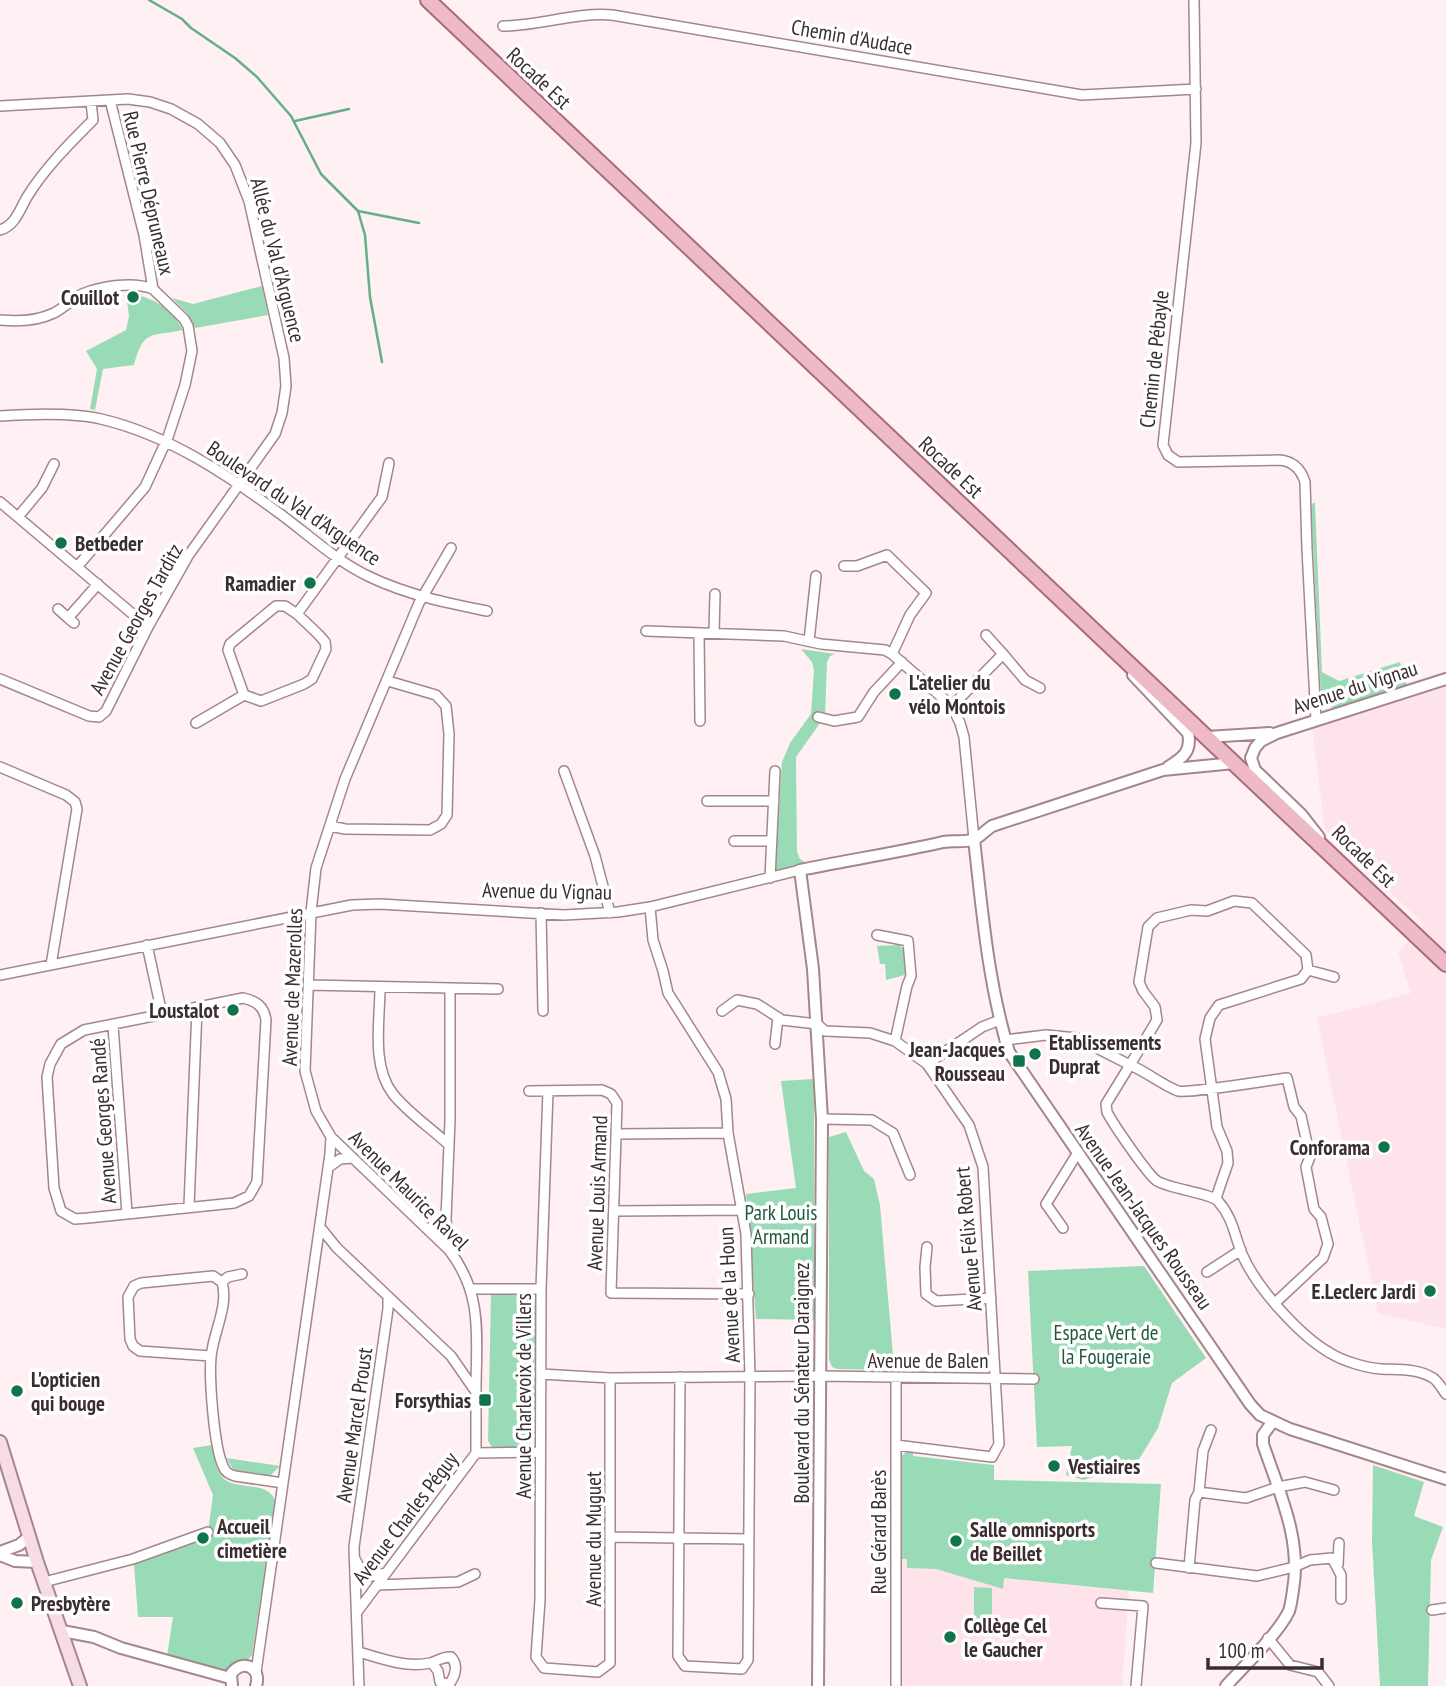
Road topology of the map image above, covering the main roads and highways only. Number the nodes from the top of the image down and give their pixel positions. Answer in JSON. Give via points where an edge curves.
{"nodes":[{"id":1,"x":428,"y":0,"type":"edge"},
{"id":2,"x":1344,"y":865,"type":"junction"},
{"id":3,"x":1409,"y":929,"type":"junction"},
{"id":4,"x":1446,"y":956,"type":"edge"},
{"id":5,"x":1446,"y":964,"type":"edge"},
{"id":6,"x":1446,"y":975,"type":"edge"},
{"id":7,"x":0,"y":1442,"type":"edge"},
{"id":8,"x":80,"y":1686,"type":"edge"}],
"edges":[{"from":1,"to":2,"type":"main road","name":"Rocade Est"},
{"from":2,"to":3,"type":"main road","name":"Rocade Est"},
{"from":2,"to":6,"type":"main road","via":[[1367,896]]},
{"from":3,"to":4,"type":"main road"},
{"from":3,"to":5,"type":"main road","name":"Rocade Est"},
{"from":7,"to":8,"type":"main road"}]}
